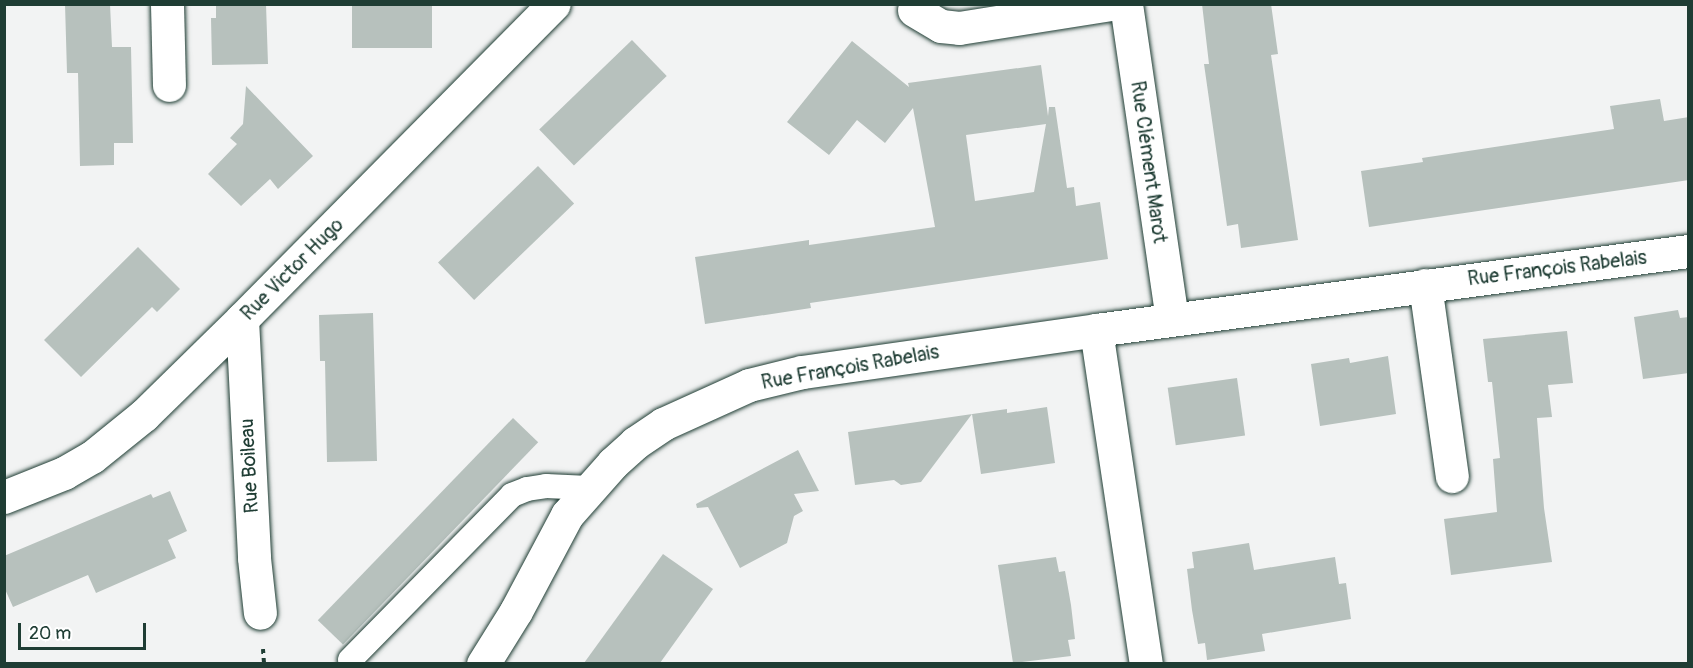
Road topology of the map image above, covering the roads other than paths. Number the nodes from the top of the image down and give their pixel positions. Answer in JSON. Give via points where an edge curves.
{"nodes":[{"id":1,"x":168,"y":4,"type":"edge"},
{"id":2,"x":1111,"y":4,"type":"edge"},
{"id":3,"x":1126,"y":4,"type":"edge"},
{"id":4,"x":537,"y":10,"type":"edge"},
{"id":5,"x":914,"y":10,"type":"dead end"},
{"id":6,"x":169,"y":85,"type":"dead end"},
{"id":7,"x":1689,"y":251,"type":"edge"},
{"id":8,"x":1425,"y":285,"type":"junction"},
{"id":9,"x":242,"y":319,"type":"junction"},
{"id":10,"x":1172,"y":319,"type":"junction"},
{"id":11,"x":1096,"y":330,"type":"junction"},
{"id":12,"x":1452,"y":476,"type":"dead end"},
{"id":13,"x":589,"y":488,"type":"junction"},
{"id":14,"x":4,"y":496,"type":"edge"},
{"id":15,"x":260,"y":613,"type":"dead end"},
{"id":16,"x":350,"y":660,"type":"dead end"},
{"id":17,"x":483,"y":663,"type":"edge"},
{"id":18,"x":1146,"y":663,"type":"edge"}],
"edges":[{"from":1,"to":6,"type":"street"},
{"from":2,"to":5,"type":"street","via":[[959,28],[941,26]]},
{"from":3,"to":10,"type":"street","name":"Rue Clément Marot"},
{"from":4,"to":9,"type":"street","name":"Rue Victor Hugo"},
{"from":7,"to":8,"type":"street","name":"Rue François Rabelais"},
{"from":8,"to":10,"type":"street","name":"Rue François Rabelais"},
{"from":8,"to":12,"type":"street"},
{"from":9,"to":14,"type":"street","name":"Rue Victor Hugo","via":[[144,415],[92,457],[64,473]]},
{"from":9,"to":15,"type":"street","name":"Rue Boileau"},
{"from":10,"to":11,"type":"street","name":"Rue François Rabelais"},
{"from":11,"to":13,"type":"street","name":"Rue François Rabelais","via":[[802,372],[749,385],[663,424],[635,443]]},
{"from":11,"to":18,"type":"street"},
{"from":13,"to":16,"type":"lane","via":[[546,486],[512,495]]},
{"from":13,"to":17,"type":"street","name":"Rue François Rabelais","via":[[567,515],[516,611]]}]}
